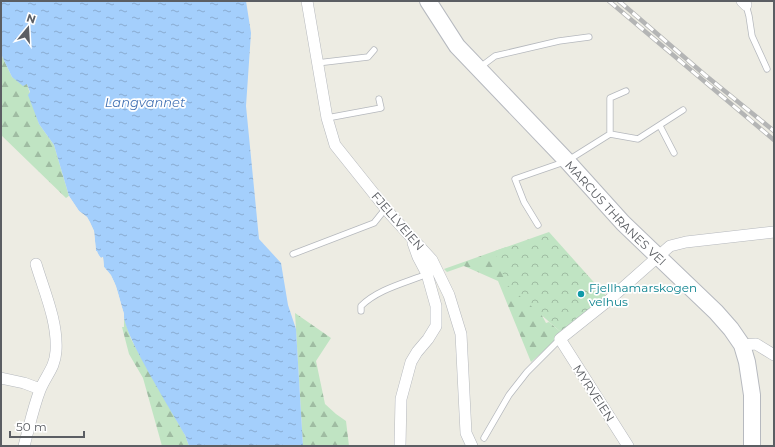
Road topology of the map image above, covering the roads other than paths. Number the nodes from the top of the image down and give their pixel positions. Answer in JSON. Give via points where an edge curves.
{"nodes":[{"id":1,"x":307,"y":1,"type":"edge"},
{"id":2,"x":428,"y":1,"type":"edge"},
{"id":3,"x":746,"y":2,"type":"edge"},
{"id":4,"x":589,"y":37,"type":"dead end"},
{"id":5,"x":374,"y":50,"type":"dead end"},
{"id":6,"x":317,"y":63,"type":"junction"},
{"id":7,"x":478,"y":68,"type":"junction"},
{"id":8,"x":768,"y":69,"type":"dead end"},
{"id":9,"x":626,"y":91,"type":"dead end"},
{"id":10,"x":379,"y":99,"type":"dead end"},
{"id":11,"x":683,"y":110,"type":"dead end"},
{"id":12,"x":327,"y":118,"type":"junction"},
{"id":13,"x":660,"y":126,"type":"junction"},
{"id":14,"x":610,"y":134,"type":"junction"},
{"id":15,"x":674,"y":153,"type":"dead end"},
{"id":16,"x":567,"y":161,"type":"junction"},
{"id":17,"x":386,"y":208,"type":"junction"},
{"id":18,"x":538,"y":225,"type":"dead end"},
{"id":19,"x":774,"y":232,"type":"edge"},
{"id":20,"x":410,"y":236,"type":"junction"},
{"id":21,"x":293,"y":254,"type":"dead end"},
{"id":22,"x":658,"y":257,"type":"junction"},
{"id":23,"x":36,"y":264,"type":"dead end"},
{"id":24,"x":427,"y":274,"type":"junction"},
{"id":25,"x":361,"y":311,"type":"dead end"},
{"id":26,"x":560,"y":339,"type":"junction"},
{"id":27,"x":742,"y":346,"type":"junction"},
{"id":28,"x":774,"y":356,"type":"edge"},
{"id":29,"x":1,"y":378,"type":"edge"},
{"id":30,"x":40,"y":389,"type":"junction"},
{"id":31,"x":466,"y":433,"type":"junction"},
{"id":32,"x":484,"y":438,"type":"dead end"},
{"id":33,"x":24,"y":446,"type":"edge"},
{"id":34,"x":400,"y":446,"type":"edge"},
{"id":35,"x":463,"y":446,"type":"edge"},
{"id":36,"x":472,"y":446,"type":"edge"},
{"id":37,"x":628,"y":446,"type":"edge"},
{"id":38,"x":752,"y":446,"type":"edge"}],
"edges":[{"from":1,"to":6,"type":"street","name":"FJELLVEIEN"},
{"from":2,"to":7,"type":"main road","name":"MARCUS THRANES VEI","via":[[457,46]]},
{"from":3,"to":8,"type":"lane","via":[[752,36]]},
{"from":4,"to":7,"type":"lane","via":[[559,41],[496,56]]},
{"from":5,"to":6,"type":"lane","via":[[368,57]]},
{"from":6,"to":12,"type":"street","name":"FJELLVEIEN"},
{"from":7,"to":16,"type":"main road","name":"MARCUS THRANES VEI"},
{"from":9,"to":14,"type":"lane","via":[[610,98]]},
{"from":10,"to":12,"type":"lane","via":[[381,108]]},
{"from":11,"to":13,"type":"lane"},
{"from":12,"to":17,"type":"street","name":"FJELLVEIEN","via":[[335,145]]},
{"from":13,"to":14,"type":"lane","via":[[638,139]]},
{"from":13,"to":15,"type":"lane"},
{"from":14,"to":16,"type":"lane"},
{"from":16,"to":18,"type":"lane","via":[[514,179]]},
{"from":16,"to":22,"type":"main road","name":"MARCUS THRANES VEI","via":[[623,223]]},
{"from":17,"to":20,"type":"street","name":"FJELLVEIEN"},
{"from":17,"to":21,"type":"lane","via":[[374,223]]},
{"from":19,"to":22,"type":"street","via":[[686,242],[670,246]]},
{"from":20,"to":24,"type":"street"},
{"from":20,"to":31,"type":"street","name":"FJELLVEIEN","via":[[432,260],[449,295],[459,327]]},
{"from":22,"to":26,"type":"street"},
{"from":22,"to":27,"type":"main road","name":"MARCUS THRANES VEI","via":[[716,312]]},
{"from":23,"to":30,"type":"street","via":[[52,317],[56,344],[55,360]]},
{"from":24,"to":25,"type":"lane","via":[[368,299],[361,306]]},
{"from":24,"to":34,"type":"street","via":[[436,306],[436,326],[411,362],[401,399]]},
{"from":26,"to":32,"type":"lane","via":[[527,372],[509,395]]},
{"from":26,"to":37,"type":"street","name":"MYRVEIEN"},
{"from":27,"to":28,"type":"street","via":[[756,344]]},
{"from":27,"to":38,"type":"main road","name":"MARCUS THRANES VEI","via":[[752,395]]},
{"from":29,"to":30,"type":"street"},
{"from":30,"to":33,"type":"street"},
{"from":31,"to":35,"type":"street"},
{"from":31,"to":36,"type":"street","name":"FJELLVEIEN"}]}
